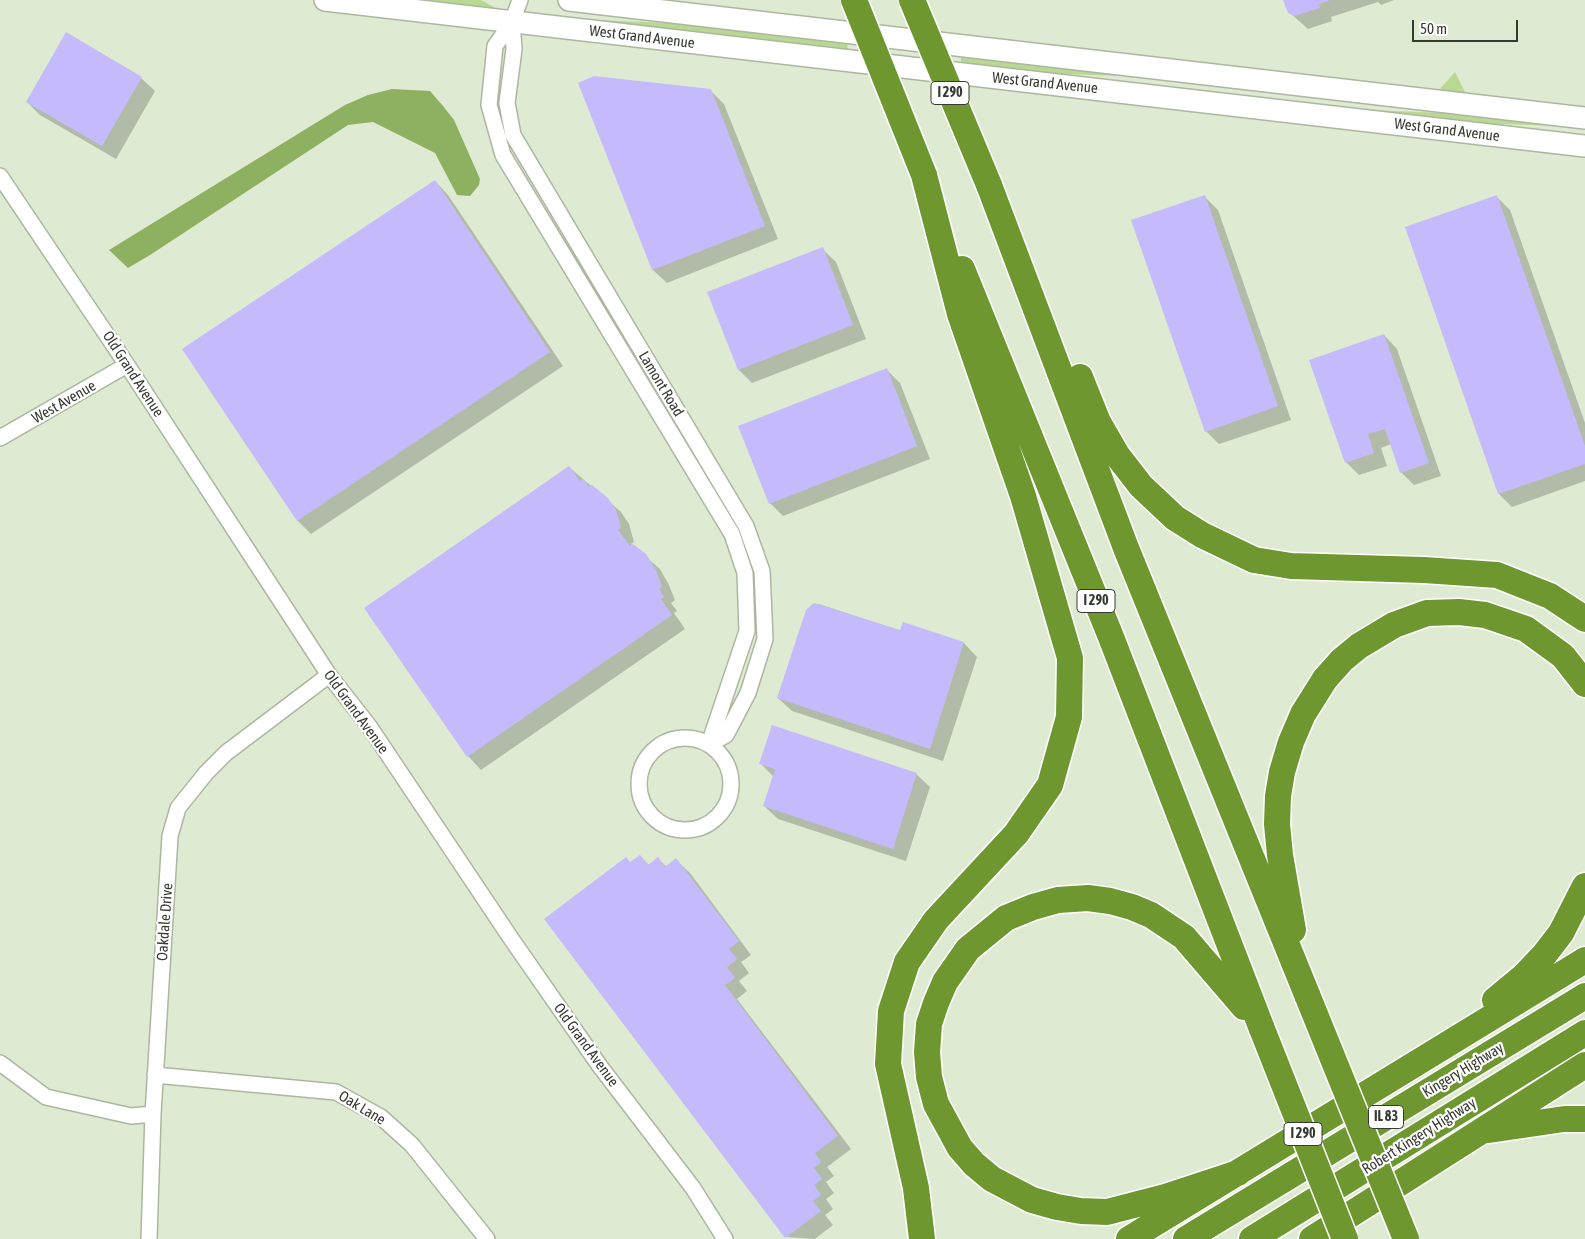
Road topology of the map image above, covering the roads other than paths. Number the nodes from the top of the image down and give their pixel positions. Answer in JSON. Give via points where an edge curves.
{"nodes":[{"id":1,"x":325,"y":0,"type":"edge"},
{"id":2,"x":520,"y":0,"type":"edge"},
{"id":3,"x":570,"y":0,"type":"edge"},
{"id":4,"x":854,"y":0,"type":"edge"},
{"id":5,"x":912,"y":0,"type":"edge"},
{"id":6,"x":512,"y":22,"type":"junction"},
{"id":7,"x":1585,"y":118,"type":"edge"},
{"id":8,"x":1585,"y":146,"type":"edge"},
{"id":9,"x":924,"y":175,"type":"junction"},
{"id":10,"x":0,"y":176,"type":"edge"},
{"id":11,"x":989,"y":186,"type":"junction"},
{"id":12,"x":127,"y":365,"type":"junction"},
{"id":13,"x":0,"y":438,"type":"edge"},
{"id":14,"x":1585,"y":619,"type":"edge"},
{"id":15,"x":329,"y":675,"type":"junction"},
{"id":16,"x":1585,"y":684,"type":"edge"},
{"id":17,"x":709,"y":744,"type":"junction"},
{"id":18,"x":1585,"y":886,"type":"edge"},
{"id":19,"x":1585,"y":960,"type":"edge"},
{"id":20,"x":1585,"y":996,"type":"edge"},
{"id":21,"x":1308,"y":997,"type":"junction"},
{"id":22,"x":1262,"y":1029,"type":"junction"},
{"id":23,"x":1585,"y":1032,"type":"edge"},
{"id":24,"x":0,"y":1063,"type":"edge"},
{"id":25,"x":1585,"y":1065,"type":"edge"},
{"id":26,"x":155,"y":1075,"type":"junction"},
{"id":27,"x":1379,"y":1088,"type":"junction"},
{"id":28,"x":153,"y":1114,"type":"junction"},
{"id":29,"x":1585,"y":1119,"type":"edge"},
{"id":30,"x":1478,"y":1132,"type":"junction"},
{"id":31,"x":1238,"y":1173,"type":"junction"},
{"id":32,"x":149,"y":1239,"type":"edge"},
{"id":33,"x":486,"y":1239,"type":"edge"},
{"id":34,"x":725,"y":1239,"type":"edge"},
{"id":35,"x":922,"y":1239,"type":"edge"},
{"id":36,"x":1130,"y":1239,"type":"edge"},
{"id":37,"x":1186,"y":1239,"type":"edge"},
{"id":38,"x":1252,"y":1239,"type":"edge"},
{"id":39,"x":1312,"y":1239,"type":"edge"},
{"id":40,"x":1345,"y":1239,"type":"edge"},
{"id":41,"x":1406,"y":1239,"type":"edge"}],
"edges":[{"from":1,"to":6,"type":"main road","name":"West Grand Avenue"},
{"from":2,"to":6,"type":"street","name":"Lamont Road"},
{"from":3,"to":7,"type":"main road","name":"West Grand Avenue"},
{"from":4,"to":9,"type":"highway","number":"I 290","bridge":true},
{"from":5,"to":11,"type":"highway","number":"I 290","bridge":true},
{"from":6,"to":8,"type":"main road","name":"West Grand Avenue"},
{"from":6,"to":17,"type":"street","name":"Lamont Road","via":[[514,49],[507,103],[513,136],[746,526],[762,571],[765,639],[748,693],[726,735]]},
{"from":9,"to":22,"type":"highway","number":"I 290","via":[[1107,628]]},
{"from":9,"to":35,"type":"highway","via":[[960,314],[1023,496],[1070,658],[1069,718],[1050,786],[1016,834],[936,920],[907,962],[891,1011],[888,1064],[916,1188]]},
{"from":10,"to":12,"type":"street","name":"Old Grand Avenue"},
{"from":11,"to":14,"type":"highway","via":[[1032,261],[1098,422],[1117,455],[1174,518],[1254,560],[1323,568],[1424,570],[1497,576],[1550,596]]},
{"from":11,"to":21,"type":"highway","number":"I 290","via":[[1126,548]]},
{"from":12,"to":13,"type":"street","name":"West Avenue"},
{"from":12,"to":15,"type":"street","name":"Old Grand Avenue"},
{"from":15,"to":26,"type":"street","name":"Oakdale Drive","via":[[226,753],[178,808],[170,836]]},
{"from":15,"to":34,"type":"street","name":"Old Grand Avenue","via":[[368,726],[599,1065],[693,1188]]},
{"from":16,"to":21,"type":"highway","via":[[1563,656],[1526,630],[1485,614],[1459,612],[1428,613],[1394,625],[1359,646],[1337,666],[1303,714],[1291,742],[1278,796],[1280,855]]},
{"from":17,"to":17,"type":"street","via":[[694,738],[662,743],[650,753],[642,767],[638,782],[640,795],[653,818],[665,826],[685,830],[706,826],[726,805],[731,785],[727,764]]},
{"from":18,"to":27,"type":"highway","via":[[1561,933],[1524,976],[1406,1063]]},
{"from":19,"to":27,"type":"highway"},
{"from":20,"to":37,"type":"highway","name":"Kingery Highway","number":"IL 83"},
{"from":21,"to":41,"type":"highway","number":"I 290","bridge":true},
{"from":22,"to":31,"type":"highway","via":[[1184,937],[1132,906],[1088,898],[1058,900],[1033,907],[1006,918],[985,934],[968,949],[945,982],[930,1024],[929,1077],[947,1128],[974,1164],[1012,1190],[1057,1208],[1108,1212]]},
{"from":22,"to":40,"type":"highway","number":"I 290","bridge":true},
{"from":23,"to":38,"type":"highway","name":"Robert Kingery Highway","number":"IL 83"},
{"from":24,"to":28,"type":"street","via":[[46,1097],[131,1116]]},
{"from":25,"to":30,"type":"highway"},
{"from":26,"to":28,"type":"street","name":"Oakdale Drive"},
{"from":26,"to":33,"type":"street","name":"Oak Lane","via":[[336,1092],[381,1117],[412,1145]]},
{"from":27,"to":31,"type":"highway"},
{"from":28,"to":32,"type":"street","name":"Oakdale Drive"},
{"from":29,"to":30,"type":"highway","via":[[1564,1119]]},
{"from":30,"to":39,"type":"highway"},
{"from":31,"to":36,"type":"highway"}]}
